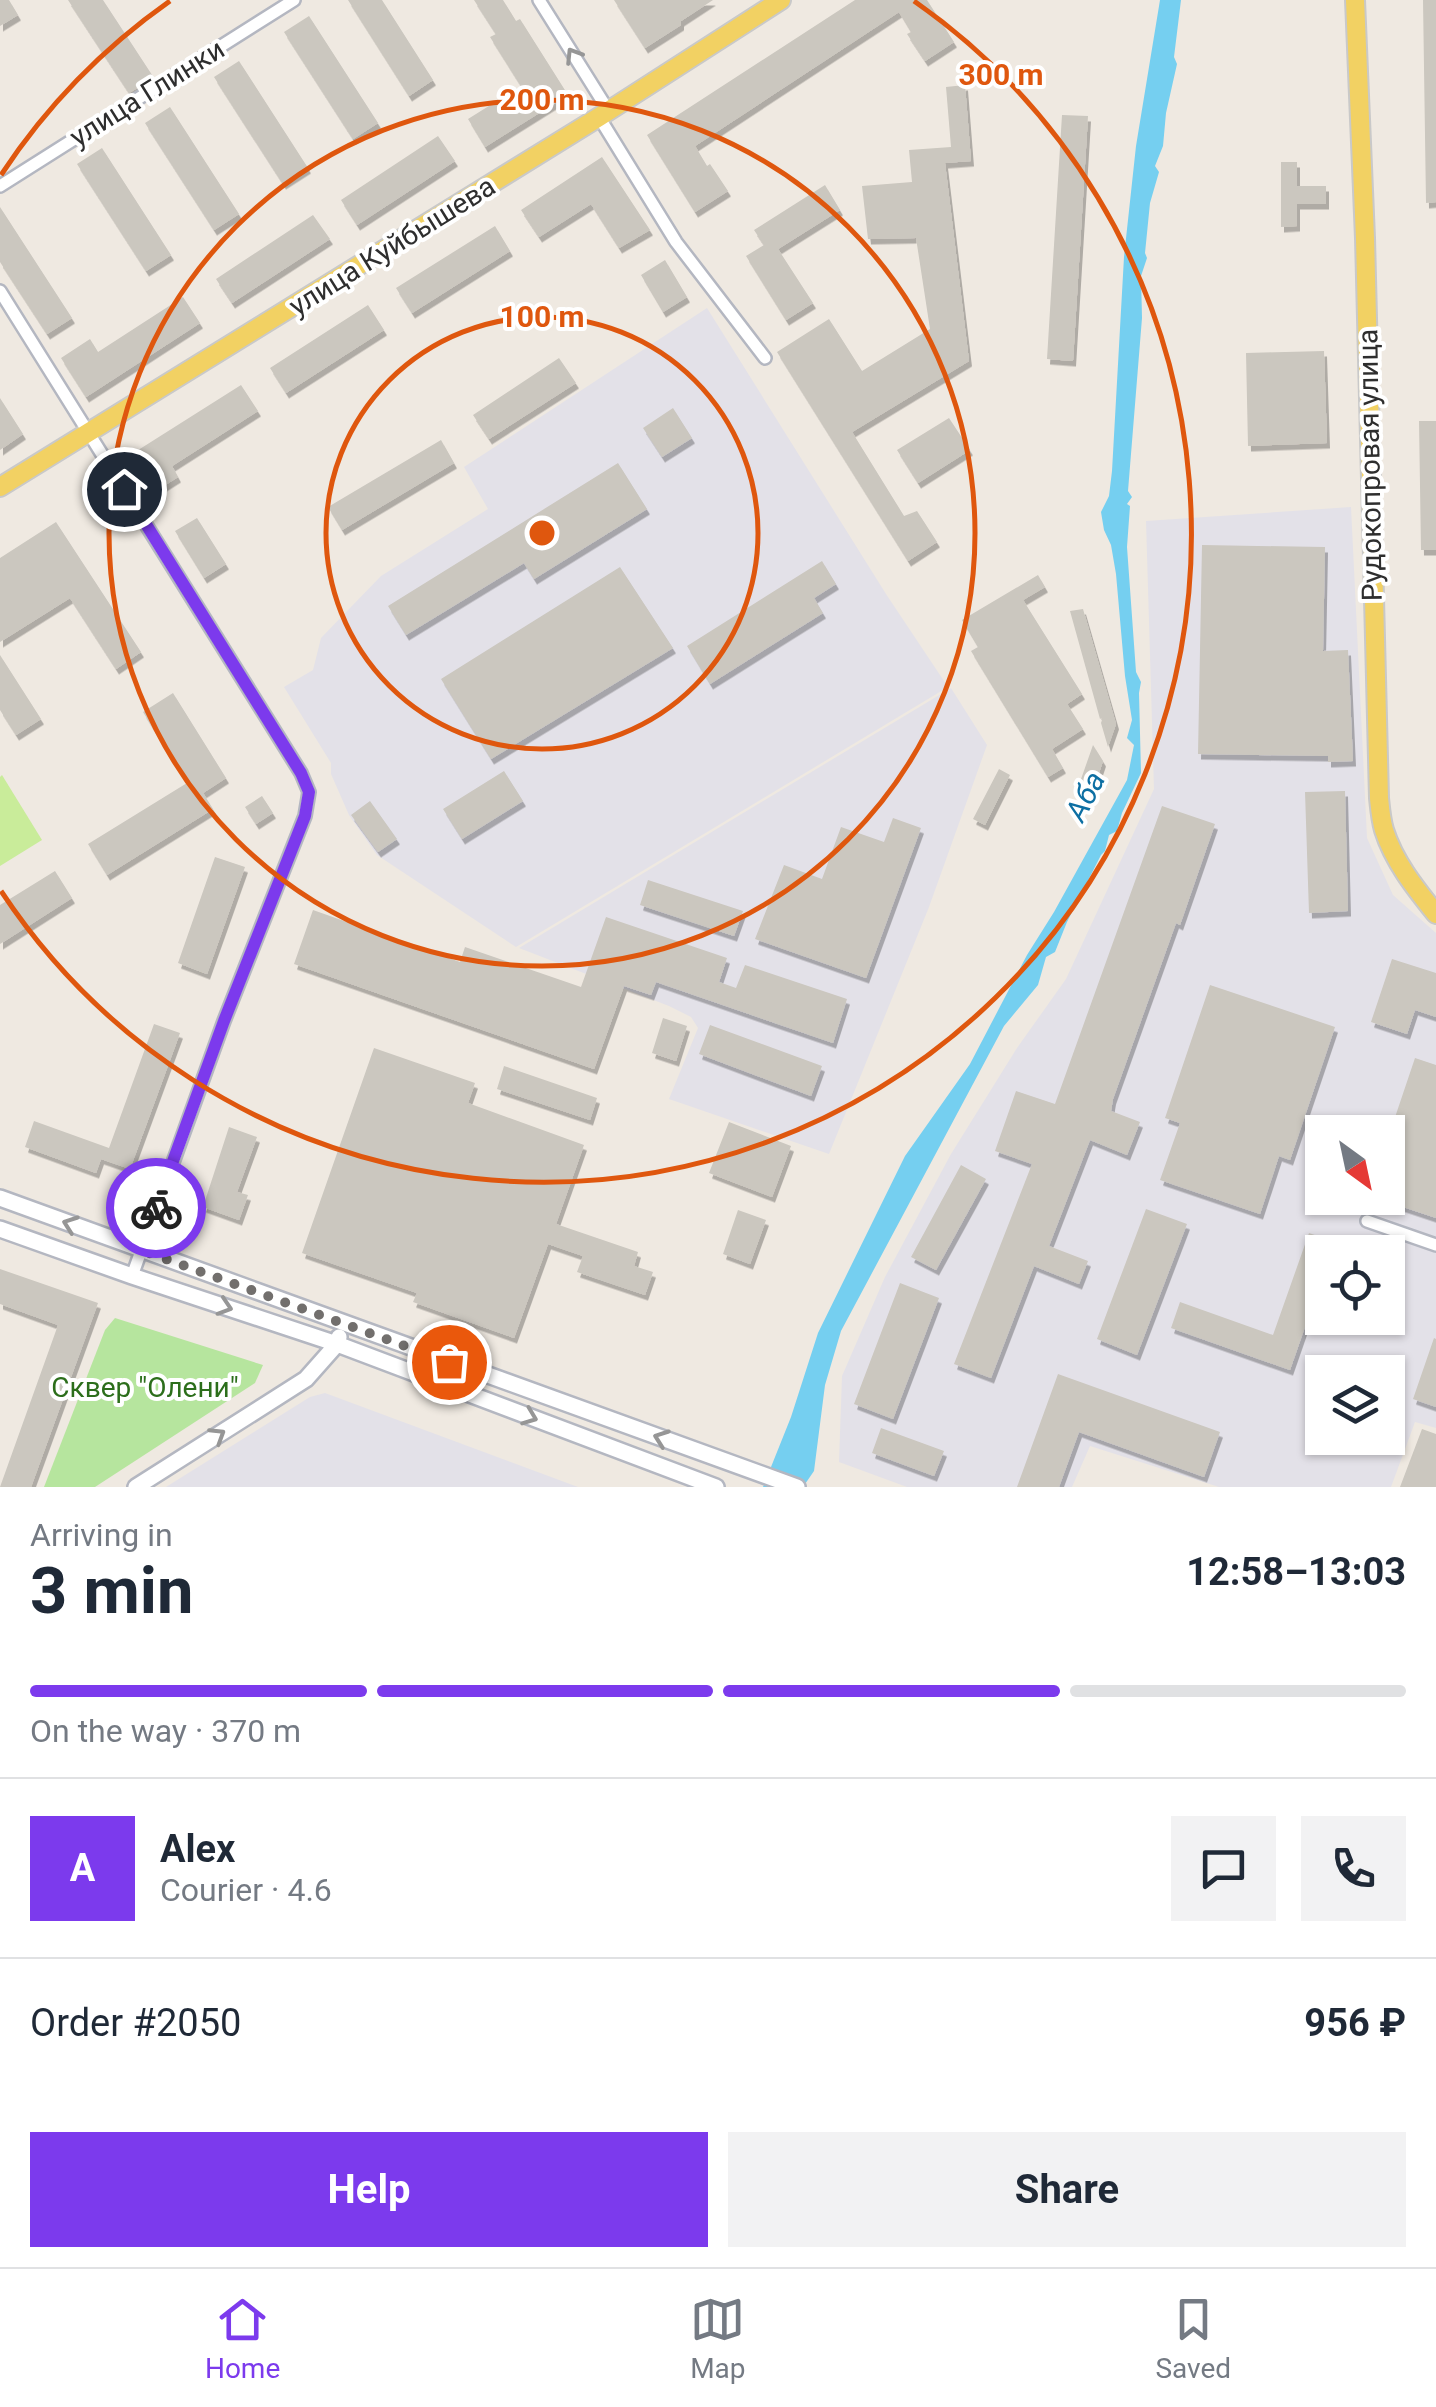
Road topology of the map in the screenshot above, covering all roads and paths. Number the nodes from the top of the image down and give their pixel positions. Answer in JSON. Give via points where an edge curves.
{"nodes":[{"id":1,"x":294,"y":0,"type":"edge"},
{"id":2,"x":538,"y":0,"type":"edge"},
{"id":3,"x":781,"y":0,"type":"edge"},
{"id":4,"x":1355,"y":0,"type":"edge"},
{"id":5,"x":604,"y":114,"type":"junction"},
{"id":6,"x":0,"y":186,"type":"edge"},
{"id":7,"x":0,"y":290,"type":"edge"},
{"id":8,"x":765,"y":358,"type":"dead end"},
{"id":9,"x":90,"y":434,"type":"junction"},
{"id":10,"x":0,"y":488,"type":"edge"},
{"id":11,"x":1436,"y":914,"type":"edge"},
{"id":12,"x":0,"y":1198,"type":"edge"},
{"id":13,"x":1367,"y":1221,"type":"dead end"},
{"id":14,"x":0,"y":1228,"type":"edge"},
{"id":15,"x":1436,"y":1245,"type":"edge"},
{"id":16,"x":141,"y":1250,"type":"junction"},
{"id":17,"x":132,"y":1276,"type":"junction"},
{"id":18,"x":344,"y":1324,"type":"junction"},
{"id":19,"x":337,"y":1344,"type":"junction"},
{"id":20,"x":136,"y":1487,"type":"edge"},
{"id":21,"x":716,"y":1487,"type":"edge"},
{"id":22,"x":798,"y":1487,"type":"edge"}],
"edges":[{"from":1,"to":6,"type":"street","name":"улица Глинки"},
{"from":5,"to":2,"type":"street","one_way":true},
{"from":3,"to":5,"type":"main road","name":"улица Куйбышева"},
{"from":4,"to":11,"type":"main road","name":"Рудокопровая улица","via":[[1378,798],[1398,861]]},
{"from":5,"to":8,"type":"street","via":[[676,242]]},
{"from":5,"to":9,"type":"main road","name":"улица Куйбышева"},
{"from":7,"to":9,"type":"street"},
{"from":9,"to":10,"type":"main road","name":"улица Куйбышева"},
{"from":9,"to":16,"type":"street","via":[[309,792]]},
{"from":16,"to":12,"type":"main road","one_way":true},
{"from":13,"to":15,"type":"street"},
{"from":14,"to":17,"type":"main road"},
{"from":16,"to":17,"type":"street"},
{"from":16,"to":18,"type":"main road"},
{"from":17,"to":19,"type":"main road","one_way":true},
{"from":18,"to":19,"type":"main road"},
{"from":22,"to":18,"type":"main road","one_way":true},
{"from":20,"to":19,"type":"main road","one_way":true,"via":[[306,1379]]},
{"from":19,"to":21,"type":"main road","one_way":true}]}
